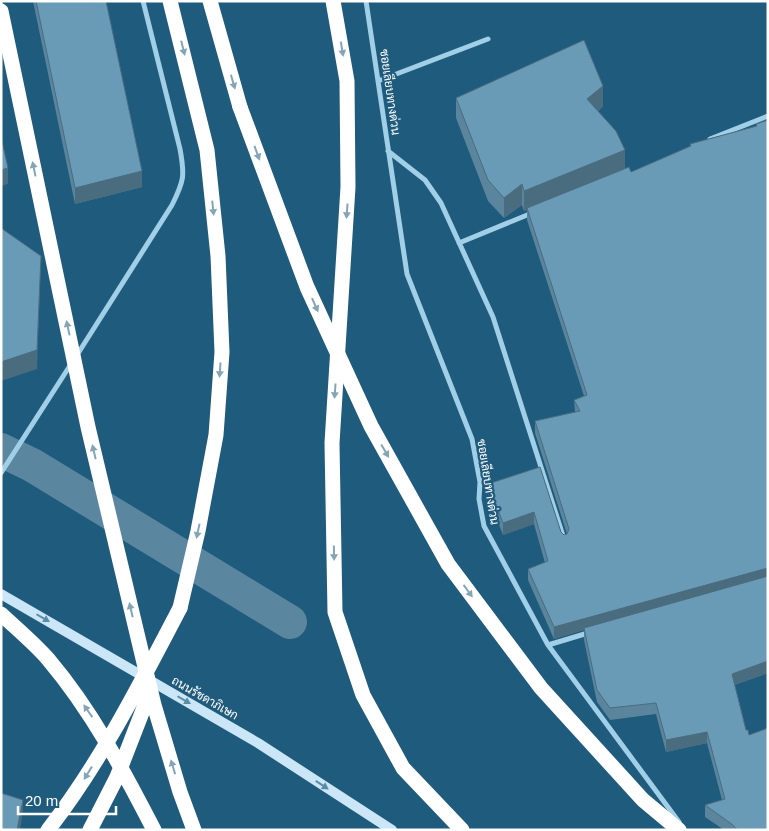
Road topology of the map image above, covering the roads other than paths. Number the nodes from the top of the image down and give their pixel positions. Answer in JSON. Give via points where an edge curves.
{"nodes":[{"id":1,"x":143,"y":1,"type":"edge"},
{"id":2,"x":170,"y":1,"type":"edge"},
{"id":3,"x":210,"y":1,"type":"edge"},
{"id":4,"x":334,"y":1,"type":"edge"},
{"id":5,"x":366,"y":1,"type":"edge"},
{"id":6,"x":1,"y":11,"type":"edge"},
{"id":7,"x":488,"y":39,"type":"dead end"},
{"id":8,"x":378,"y":81,"type":"junction"},
{"id":9,"x":768,"y":116,"type":"edge"},
{"id":10,"x":701,"y":143,"type":"edge"},
{"id":11,"x":388,"y":151,"type":"junction"},
{"id":12,"x":540,"y":210,"type":"edge"},
{"id":13,"x":459,"y":243,"type":"junction"},
{"id":14,"x":1,"y":473,"type":"edge"},
{"id":15,"x":565,"y":542,"type":"edge"},
{"id":16,"x":1,"y":594,"type":"edge"},
{"id":17,"x":180,"y":608,"type":"junction"},
{"id":18,"x":1,"y":614,"type":"edge"},
{"id":19,"x":596,"y":631,"type":"edge"},
{"id":20,"x":548,"y":645,"type":"junction"},
{"id":21,"x":48,"y":830,"type":"edge"},
{"id":22,"x":90,"y":830,"type":"edge"},
{"id":23,"x":154,"y":830,"type":"edge"},
{"id":24,"x":194,"y":830,"type":"edge"},
{"id":25,"x":392,"y":830,"type":"edge"},
{"id":26,"x":462,"y":830,"type":"edge"},
{"id":27,"x":678,"y":830,"type":"edge"},
{"id":28,"x":685,"y":830,"type":"edge"}],
"edges":[{"from":1,"to":14,"type":"street","via":[[180,149],[183,180],[172,205]]},
{"from":2,"to":17,"type":"highway","one_way":true,"via":[[207,150],[218,256],[222,352],[216,435]]},
{"from":3,"to":27,"type":"highway","one_way":true,"bridge":true,"via":[[240,107],[307,287],[370,426],[448,564],[541,688],[643,800]]},
{"from":4,"to":26,"type":"highway","one_way":true,"via":[[347,81],[348,187],[332,443],[335,612],[363,695],[403,768]]},
{"from":5,"to":8,"type":"street","name":"ซอยเลียบทางด่วน"},
{"from":24,"to":6,"type":"highway","one_way":true,"bridge":true,"via":[[154,705],[88,427]]},
{"from":7,"to":8,"type":"street"},
{"from":8,"to":11,"type":"street","name":"ซอยเลียบทางด่วน"},
{"from":9,"to":10,"type":"street"},
{"from":11,"to":13,"type":"street","via":[[425,180],[441,204]]},
{"from":11,"to":20,"type":"street","name":"ซอยเลียบทางด่วน","via":[[407,274],[472,439],[484,526]]},
{"from":12,"to":13,"type":"street"},
{"from":13,"to":15,"type":"street","via":[[493,317]]},
{"from":16,"to":25,"type":"main road","name":"ถนนรัชดาภิเษก","one_way":true,"via":[[258,743]]},
{"from":17,"to":21,"type":"highway","one_way":true,"bridge":true,"via":[[113,734]]},
{"from":17,"to":22,"type":"highway","bridge":true,"via":[[137,729]]},
{"from":23,"to":18,"type":"highway","one_way":true,"bridge":true,"via":[[113,752],[83,704],[47,658]]},
{"from":19,"to":20,"type":"street"},
{"from":20,"to":28,"type":"street","name":"ซอยเลียบทางด่วน"}]}
